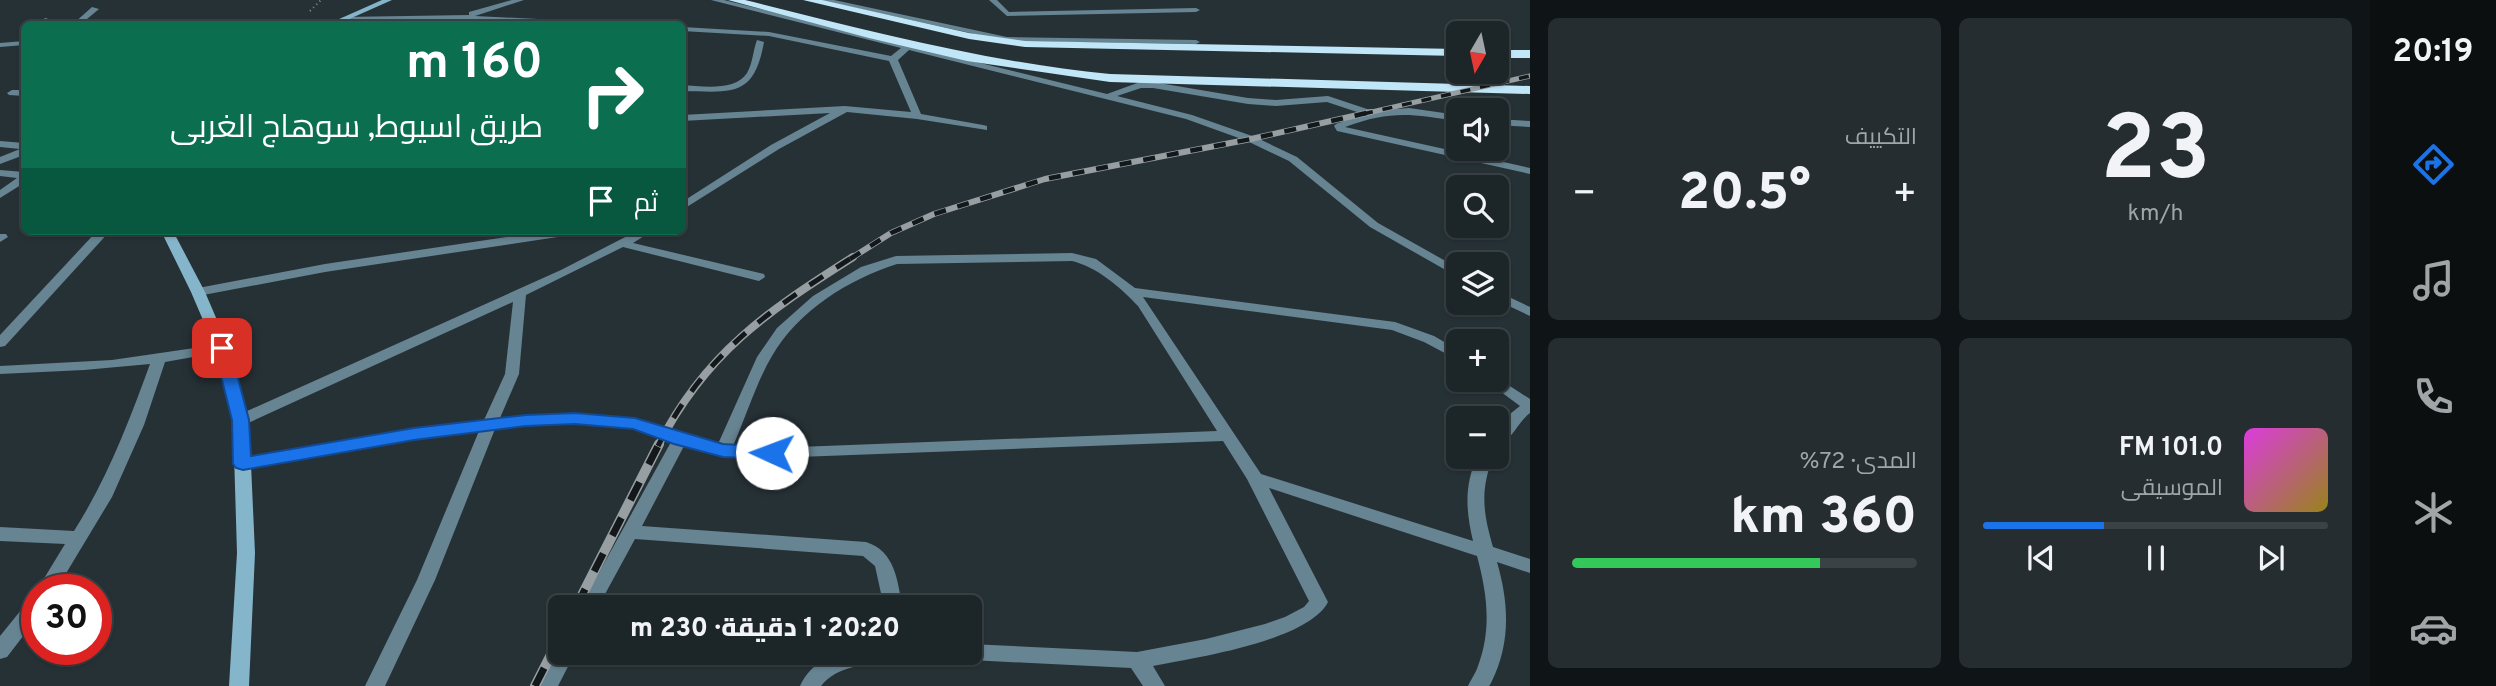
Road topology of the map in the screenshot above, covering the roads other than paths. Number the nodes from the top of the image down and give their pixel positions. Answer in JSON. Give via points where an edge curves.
{"nodes":[{"id":1,"x":388,"y":0,"type":"edge"},
{"id":2,"x":520,"y":0,"type":"edge"},
{"id":3,"x":715,"y":0,"type":"edge"},
{"id":4,"x":733,"y":0,"type":"edge"},
{"id":5,"x":808,"y":0,"type":"edge"},
{"id":6,"x":822,"y":0,"type":"edge"},
{"id":7,"x":993,"y":0,"type":"edge"},
{"id":8,"x":1186,"y":0,"type":"edge"},
{"id":9,"x":95,"y":9,"type":"dead end"},
{"id":10,"x":460,"y":17,"type":"junction"},
{"id":11,"x":81,"y":21,"type":"edge"},
{"id":12,"x":339,"y":21,"type":"edge"},
{"id":13,"x":362,"y":21,"type":"edge"},
{"id":14,"x":539,"y":21,"type":"edge"},
{"id":15,"x":686,"y":29,"type":"edge"},
{"id":16,"x":21,"y":42,"type":"edge"},
{"id":17,"x":760,"y":42,"type":"dead end"},
{"id":18,"x":1196,"y":42,"type":"dead end"},
{"id":19,"x":0,"y":45,"type":"edge"},
{"id":20,"x":907,"y":47,"type":"junction"},
{"id":21,"x":1446,"y":53,"type":"edge"},
{"id":22,"x":1509,"y":54,"type":"edge"},
{"id":23,"x":1530,"y":54,"type":"edge"},
{"id":24,"x":893,"y":59,"type":"junction"},
{"id":25,"x":686,"y":88,"type":"edge"},
{"id":26,"x":1530,"y":90,"type":"edge"},
{"id":27,"x":12,"y":93,"type":"dead end"},
{"id":28,"x":21,"y":93,"type":"edge"},
{"id":29,"x":1108,"y":96,"type":"junction"},
{"id":30,"x":845,"y":109,"type":"junction"},
{"id":31,"x":1372,"y":114,"type":"junction"},
{"id":32,"x":917,"y":116,"type":"junction"},
{"id":33,"x":1446,"y":116,"type":"edge"},
{"id":34,"x":686,"y":118,"type":"edge"},
{"id":35,"x":1509,"y":123,"type":"edge"},
{"id":36,"x":1530,"y":124,"type":"edge"},
{"id":37,"x":983,"y":128,"type":"dead end"},
{"id":38,"x":0,"y":144,"type":"edge"},
{"id":39,"x":21,"y":148,"type":"edge"},
{"id":40,"x":21,"y":150,"type":"edge"},
{"id":41,"x":0,"y":161,"type":"edge"},
{"id":42,"x":1530,"y":171,"type":"edge"},
{"id":43,"x":0,"y":173,"type":"edge"},
{"id":44,"x":21,"y":176,"type":"edge"},
{"id":45,"x":21,"y":178,"type":"edge"},
{"id":46,"x":686,"y":193,"type":"edge"},
{"id":47,"x":0,"y":195,"type":"edge"},
{"id":48,"x":697,"y":197,"type":"junction"},
{"id":49,"x":686,"y":204,"type":"edge"},
{"id":50,"x":100,"y":235,"type":"edge"},
{"id":51,"x":169,"y":235,"type":"edge"},
{"id":52,"x":544,"y":235,"type":"edge"},
{"id":53,"x":640,"y":235,"type":"edge"},
{"id":54,"x":625,"y":244,"type":"junction"},
{"id":55,"x":1446,"y":267,"type":"edge"},
{"id":56,"x":759,"y":277,"type":"dead end"},
{"id":57,"x":1131,"y":291,"type":"junction"},
{"id":58,"x":198,"y":292,"type":"junction"},
{"id":59,"x":520,"y":295,"type":"junction"},
{"id":60,"x":1509,"y":302,"type":"edge"},
{"id":61,"x":1530,"y":312,"type":"edge"},
{"id":62,"x":0,"y":343,"type":"edge"},
{"id":63,"x":222,"y":348,"type":"junction"},
{"id":64,"x":1446,"y":349,"type":"edge"},
{"id":65,"x":159,"y":360,"type":"junction"},
{"id":66,"x":0,"y":370,"type":"edge"},
{"id":67,"x":1509,"y":392,"type":"edge"},
{"id":68,"x":241,"y":420,"type":"junction"},
{"id":69,"x":489,"y":424,"type":"junction"},
{"id":70,"x":1509,"y":425,"type":"edge"},
{"id":71,"x":1229,"y":436,"type":"junction"},
{"id":72,"x":680,"y":440,"type":"junction"},
{"id":73,"x":723,"y":451,"type":"junction"},
{"id":74,"x":243,"y":464,"type":"junction"},
{"id":75,"x":1481,"y":469,"type":"edge"},
{"id":76,"x":1255,"y":478,"type":"junction"},
{"id":77,"x":629,"y":532,"type":"junction"},
{"id":78,"x":0,"y":534,"type":"edge"},
{"id":79,"x":79,"y":538,"type":"junction"},
{"id":80,"x":1485,"y":552,"type":"junction"},
{"id":81,"x":1530,"y":566,"type":"edge"},
{"id":82,"x":56,"y":574,"type":"edge"},
{"id":83,"x":595,"y":595,"type":"edge"},
{"id":84,"x":890,"y":595,"type":"edge"},
{"id":85,"x":21,"y":624,"type":"edge"},
{"id":86,"x":0,"y":651,"type":"edge"},
{"id":87,"x":982,"y":653,"type":"edge"},
{"id":88,"x":1137,"y":660,"type":"junction"},
{"id":89,"x":559,"y":665,"type":"edge"},
{"id":90,"x":832,"y":665,"type":"edge"},
{"id":91,"x":239,"y":686,"type":"edge"},
{"id":92,"x":375,"y":686,"type":"edge"},
{"id":93,"x":548,"y":686,"type":"edge"},
{"id":94,"x":810,"y":686,"type":"edge"},
{"id":95,"x":1155,"y":686,"type":"edge"},
{"id":96,"x":1478,"y":686,"type":"edge"}],
"edges":[{"from":1,"to":12,"type":"main road"},
{"from":2,"to":10,"type":"street"},
{"from":3,"to":20,"type":"street"},
{"from":4,"to":26,"type":"highway","via":[[979,61],[1059,74]]},
{"from":5,"to":21,"type":"highway","via":[[1025,44]]},
{"from":6,"to":18,"type":"street","via":[[1007,39]]},
{"from":7,"to":8,"type":"street","via":[[1010,14],[1197,9]]},
{"from":9,"to":11,"type":"street"},
{"from":10,"to":13,"type":"street"},
{"from":10,"to":14,"type":"street"},
{"from":15,"to":24,"type":"street","via":[[769,34]]},
{"from":16,"to":19,"type":"street"},
{"from":17,"to":25,"type":"street","via":[[751,74],[744,81]]},
{"from":20,"to":24,"type":"street"},
{"from":20,"to":29,"type":"street"},
{"from":22,"to":23,"type":"highway"},
{"from":24,"to":32,"type":"street"},
{"from":27,"to":28,"type":"street"},
{"from":29,"to":31,"type":"street","via":[[1153,85],[1248,101],[1328,99]]},
{"from":29,"to":55,"type":"street","via":[[1189,117],[1293,159],[1374,225]]},
{"from":30,"to":32,"type":"street"},
{"from":30,"to":34,"type":"street"},
{"from":30,"to":48,"type":"street"},
{"from":31,"to":33,"type":"street","via":[[1409,111]]},
{"from":31,"to":42,"type":"street","via":[[1338,127]]},
{"from":32,"to":37,"type":"street"},
{"from":35,"to":36,"type":"street"},
{"from":38,"to":39,"type":"street"},
{"from":40,"to":41,"type":"street"},
{"from":43,"to":44,"type":"street"},
{"from":45,"to":47,"type":"street"},
{"from":46,"to":48,"type":"street"},
{"from":48,"to":49,"type":"street"},
{"from":50,"to":62,"type":"street"},
{"from":51,"to":58,"type":"main road"},
{"from":52,"to":58,"type":"street"},
{"from":53,"to":54,"type":"street"},
{"from":54,"to":56,"type":"street"},
{"from":54,"to":59,"type":"street"},
{"from":57,"to":64,"type":"street","via":[[1395,326]]},
{"from":57,"to":71,"type":"street","via":[[1155,320]]},
{"from":57,"to":73,"type":"street","via":[[1078,257],[876,264],[818,299],[782,331],[764,357]]},
{"from":58,"to":63,"type":"main road"},
{"from":59,"to":68,"type":"street"},
{"from":59,"to":69,"type":"street","via":[[512,374]]},
{"from":60,"to":61,"type":"street"},
{"from":63,"to":65,"type":"street"},
{"from":63,"to":68,"type":"main road"},
{"from":65,"to":66,"type":"street"},
{"from":65,"to":79,"type":"street","via":[[104,497]]},
{"from":67,"to":70,"type":"street","via":[[1530,406]]},
{"from":68,"to":74,"type":"main road"},
{"from":69,"to":72,"type":"street","via":[[604,420],[635,424]]},
{"from":69,"to":74,"type":"street"},
{"from":69,"to":92,"type":"street","via":[[426,580]]},
{"from":71,"to":73,"type":"street"},
{"from":71,"to":76,"type":"street"},
{"from":72,"to":73,"type":"street"},
{"from":72,"to":77,"type":"street"},
{"from":74,"to":91,"type":"main road","via":[[246,599]]},
{"from":75,"to":80,"type":"street","via":[[1474,490]]},
{"from":76,"to":80,"type":"street"},
{"from":76,"to":88,"type":"street","via":[[1318,597],[1318,608],[1228,643]]},
{"from":77,"to":83,"type":"street"},
{"from":77,"to":84,"type":"street","via":[[875,552],[883,560]]},
{"from":78,"to":79,"type":"street"},
{"from":79,"to":82,"type":"street"},
{"from":80,"to":81,"type":"street"},
{"from":80,"to":96,"type":"street","via":[[1499,623]]},
{"from":85,"to":86,"type":"street"},
{"from":87,"to":88,"type":"street"},
{"from":88,"to":95,"type":"street"},
{"from":89,"to":93,"type":"street"},
{"from":90,"to":94,"type":"street","via":[[817,674]]}]}
